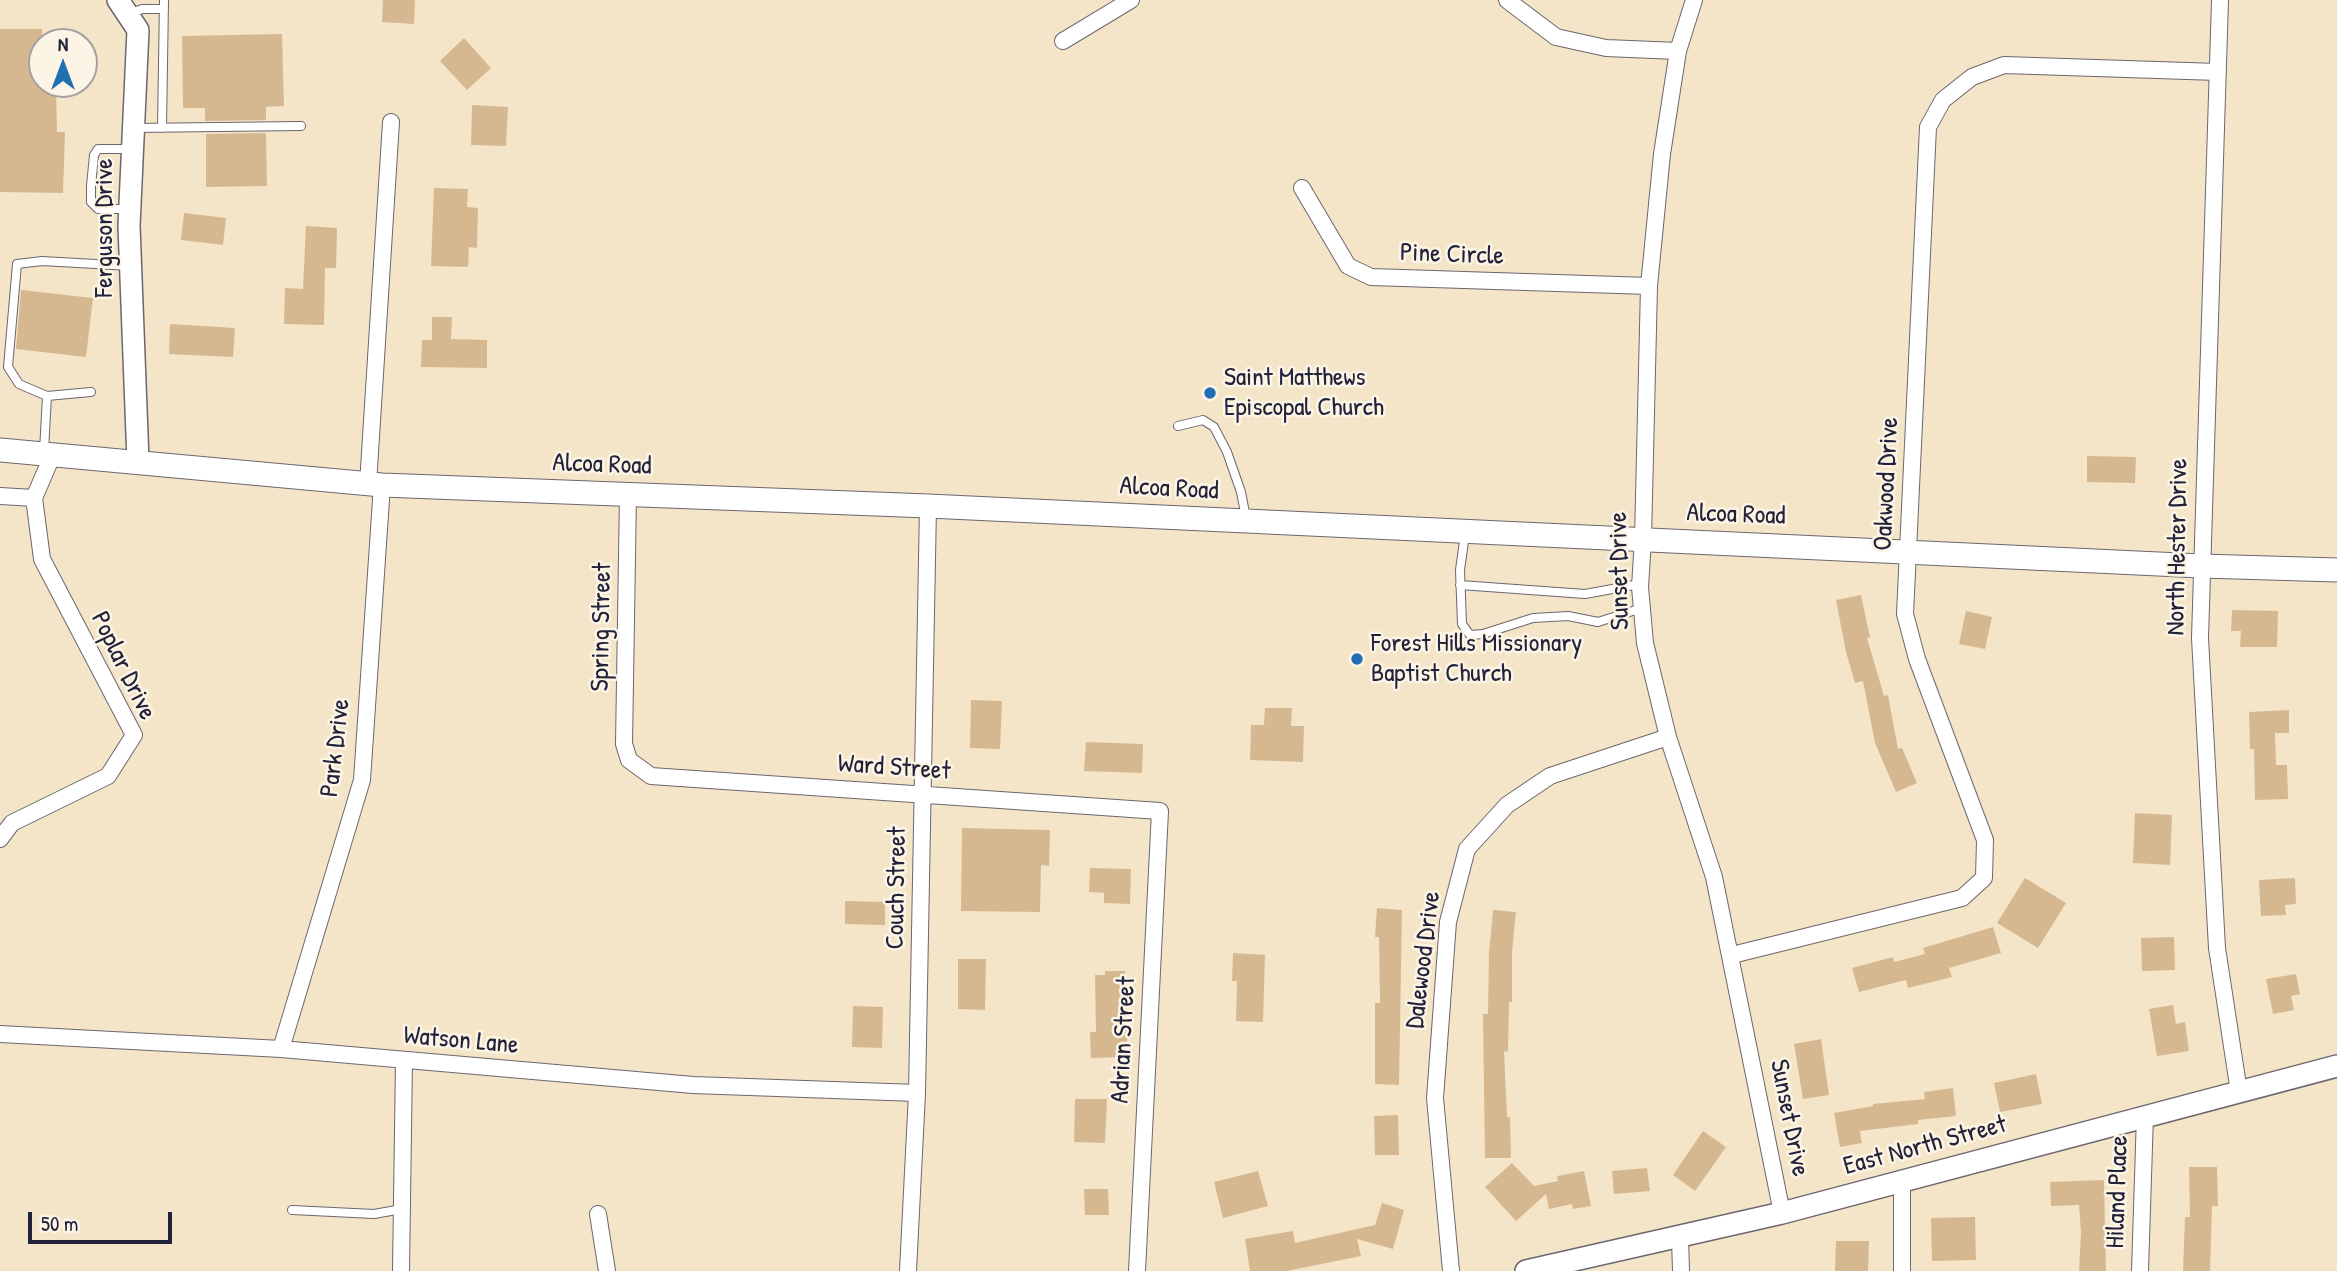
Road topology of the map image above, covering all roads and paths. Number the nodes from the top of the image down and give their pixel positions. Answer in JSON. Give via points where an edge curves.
{"nodes":[{"id":1,"x":1131,"y":0,"type":"edge"},
{"id":2,"x":1507,"y":0,"type":"edge"},
{"id":3,"x":1694,"y":0,"type":"edge"},
{"id":4,"x":2220,"y":0,"type":"edge"},
{"id":5,"x":164,"y":5,"type":"edge"},
{"id":6,"x":123,"y":7,"type":"edge"},
{"id":7,"x":1063,"y":41,"type":"dead end"},
{"id":8,"x":1678,"y":51,"type":"junction"},
{"id":9,"x":2218,"y":72,"type":"junction"},
{"id":10,"x":391,"y":122,"type":"dead end"},
{"id":11,"x":301,"y":126,"type":"dead end"},
{"id":12,"x":162,"y":128,"type":"junction"},
{"id":13,"x":133,"y":139,"type":"junction"},
{"id":14,"x":1302,"y":188,"type":"dead end"},
{"id":15,"x":130,"y":209,"type":"junction"},
{"id":16,"x":131,"y":266,"type":"junction"},
{"id":17,"x":1649,"y":286,"type":"junction"},
{"id":18,"x":91,"y":392,"type":"dead end"},
{"id":19,"x":47,"y":396,"type":"junction"},
{"id":20,"x":1178,"y":426,"type":"dead end"},
{"id":21,"x":0,"y":450,"type":"edge"},
{"id":22,"x":48,"y":454,"type":"junction"},
{"id":23,"x":138,"y":461,"type":"junction"},
{"id":24,"x":375,"y":485,"type":"junction"},
{"id":25,"x":628,"y":494,"type":"junction"},
{"id":26,"x":0,"y":496,"type":"edge"},
{"id":27,"x":34,"y":498,"type":"junction"},
{"id":28,"x":928,"y":506,"type":"junction"},
{"id":29,"x":1246,"y":521,"type":"junction"},
{"id":30,"x":1465,"y":531,"type":"junction"},
{"id":31,"x":1643,"y":539,"type":"junction"},
{"id":32,"x":1909,"y":550,"type":"junction"},
{"id":33,"x":2200,"y":566,"type":"junction"},
{"id":34,"x":2337,"y":570,"type":"edge"},
{"id":35,"x":1640,"y":584,"type":"junction"},
{"id":36,"x":1460,"y":585,"type":"junction"},
{"id":37,"x":1642,"y":608,"type":"junction"},
{"id":38,"x":1668,"y":737,"type":"junction"},
{"id":39,"x":629,"y":760,"type":"joint"},
{"id":40,"x":923,"y":795,"type":"junction"},
{"id":41,"x":1160,"y":811,"type":"joint"},
{"id":42,"x":0,"y":839,"type":"edge"},
{"id":43,"x":1732,"y":955,"type":"junction"},
{"id":44,"x":0,"y":1034,"type":"edge"},
{"id":45,"x":281,"y":1049,"type":"junction"},
{"id":46,"x":404,"y":1061,"type":"junction"},
{"id":47,"x":2337,"y":1066,"type":"edge"},
{"id":48,"x":2239,"y":1092,"type":"junction"},
{"id":49,"x":917,"y":1093,"type":"junction"},
{"id":50,"x":2146,"y":1115,"type":"junction"},
{"id":51,"x":1902,"y":1182,"type":"junction"},
{"id":52,"x":402,"y":1209,"type":"junction"},
{"id":53,"x":292,"y":1210,"type":"dead end"},
{"id":54,"x":1782,"y":1213,"type":"junction"},
{"id":55,"x":598,"y":1214,"type":"dead end"},
{"id":56,"x":1679,"y":1238,"type":"junction"},
{"id":57,"x":401,"y":1271,"type":"edge"},
{"id":58,"x":607,"y":1271,"type":"edge"},
{"id":59,"x":908,"y":1271,"type":"edge"},
{"id":60,"x":1137,"y":1271,"type":"edge"},
{"id":61,"x":1451,"y":1271,"type":"edge"},
{"id":62,"x":1526,"y":1271,"type":"edge"},
{"id":63,"x":1681,"y":1271,"type":"edge"},
{"id":64,"x":1902,"y":1271,"type":"edge"},
{"id":65,"x":2140,"y":1271,"type":"edge"}],
"edges":[{"from":1,"to":7,"type":"street"},
{"from":2,"to":8,"type":"street","via":[[1556,37],[1605,48]]},
{"from":3,"to":8,"type":"street","name":"Sunset Drive"},
{"from":4,"to":9,"type":"street","name":"North Hester Drive"},
{"from":5,"to":6,"type":"lane"},
{"from":5,"to":12,"type":"lane"},
{"from":6,"to":13,"type":"street","name":"Ferguson Drive","via":[[138,30]]},
{"from":8,"to":17,"type":"street","name":"Sunset Drive"},
{"from":9,"to":32,"type":"street","name":"Oakwood Drive","via":[[2004,65],[1972,76],[1943,100],[1928,127]]},
{"from":9,"to":33,"type":"street","name":"North Hester Drive"},
{"from":10,"to":24,"type":"street","name":"Park Drive"},
{"from":11,"to":12,"type":"lane"},
{"from":12,"to":13,"type":"lane"},
{"from":13,"to":15,"type":"street","name":"Ferguson Drive"},
{"from":13,"to":15,"type":"lane","via":[[98,149],[92,168],[91,202],[98,209]]},
{"from":14,"to":17,"type":"street","name":"Pine Circle","via":[[1348,266],[1371,277]]},
{"from":15,"to":16,"type":"street","name":"Ferguson Drive"},
{"from":16,"to":19,"type":"lane","via":[[17,264],[8,367],[19,384]]},
{"from":16,"to":23,"type":"street","name":"Ferguson Drive"},
{"from":17,"to":31,"type":"street","name":"Sunset Drive"},
{"from":18,"to":19,"type":"lane"},
{"from":19,"to":22,"type":"lane"},
{"from":20,"to":29,"type":"lane","via":[[1203,420],[1214,427],[1241,492]]},
{"from":21,"to":22,"type":"main road","name":"Alcoa Road"},
{"from":22,"to":23,"type":"main road","name":"Alcoa Road"},
{"from":22,"to":27,"type":"street"},
{"from":23,"to":24,"type":"main road","name":"Alcoa Road"},
{"from":24,"to":25,"type":"main road","name":"Alcoa Road"},
{"from":24,"to":45,"type":"street","name":"Park Drive","via":[[362,780]]},
{"from":25,"to":28,"type":"main road","name":"Alcoa Road"},
{"from":25,"to":39,"type":"street","name":"Spring Street","via":[[624,744]]},
{"from":26,"to":27,"type":"street"},
{"from":27,"to":42,"type":"street","name":"Poplar Drive","via":[[42,559],[134,735],[108,776],[12,823]]},
{"from":28,"to":29,"type":"main road","name":"Alcoa Road"},
{"from":28,"to":40,"type":"street","name":"Couch Street"},
{"from":29,"to":30,"type":"main road","name":"Alcoa Road"},
{"from":30,"to":31,"type":"main road","name":"Alcoa Road"},
{"from":30,"to":36,"type":"lane"},
{"from":31,"to":32,"type":"main road","name":"Alcoa Road"},
{"from":31,"to":35,"type":"street","name":"Sunset Drive"},
{"from":32,"to":33,"type":"main road","name":"Alcoa Road"},
{"from":32,"to":43,"type":"street","name":"Oakwood Drive","via":[[1905,614],[1917,659],[1985,840],[1984,878],[1962,898]]},
{"from":33,"to":34,"type":"main road","name":"Alcoa Road"},
{"from":33,"to":48,"type":"street","name":"North Hester Drive","via":[[2217,948]]},
{"from":35,"to":36,"type":"lane","via":[[1585,594]]},
{"from":35,"to":37,"type":"street","name":"Sunset Drive"},
{"from":36,"to":37,"type":"lane","via":[[1462,624],[1470,635],[1533,618],[1568,616],[1598,622]]},
{"from":37,"to":38,"type":"street","name":"Sunset Drive","via":[[1645,643]]},
{"from":38,"to":43,"type":"street","name":"Sunset Drive","via":[[1714,877]]},
{"from":38,"to":61,"type":"street","name":"Dalewood Drive","via":[[1550,776],[1507,805],[1467,849],[1448,922],[1435,1098]]},
{"from":39,"to":40,"type":"street","name":"Ward Street","via":[[651,776]]},
{"from":40,"to":41,"type":"street","name":"Ward Street"},
{"from":40,"to":49,"type":"street","name":"Couch Street"},
{"from":41,"to":60,"type":"street","name":"Adrian Street"},
{"from":43,"to":54,"type":"street","name":"Sunset Drive"},
{"from":44,"to":45,"type":"street","name":"Watson Lane"},
{"from":45,"to":46,"type":"street","name":"Watson Lane"},
{"from":46,"to":49,"type":"street","name":"Watson Lane","via":[[693,1086]]},
{"from":46,"to":52,"type":"street"},
{"from":47,"to":48,"type":"street","name":"East North Street"},
{"from":48,"to":50,"type":"street","name":"East North Street"},
{"from":49,"to":59,"type":"street","name":"Couch Street"},
{"from":50,"to":51,"type":"street","name":"East North Street"},
{"from":50,"to":65,"type":"street","name":"Hiland Place"},
{"from":51,"to":54,"type":"street","name":"East North Street"},
{"from":51,"to":64,"type":"street"},
{"from":52,"to":53,"type":"lane","via":[[374,1214]]},
{"from":52,"to":57,"type":"street"},
{"from":54,"to":56,"type":"street","name":"East North Street"},
{"from":55,"to":58,"type":"street"},
{"from":56,"to":62,"type":"street","name":"East North Street"},
{"from":56,"to":63,"type":"street"}]}
